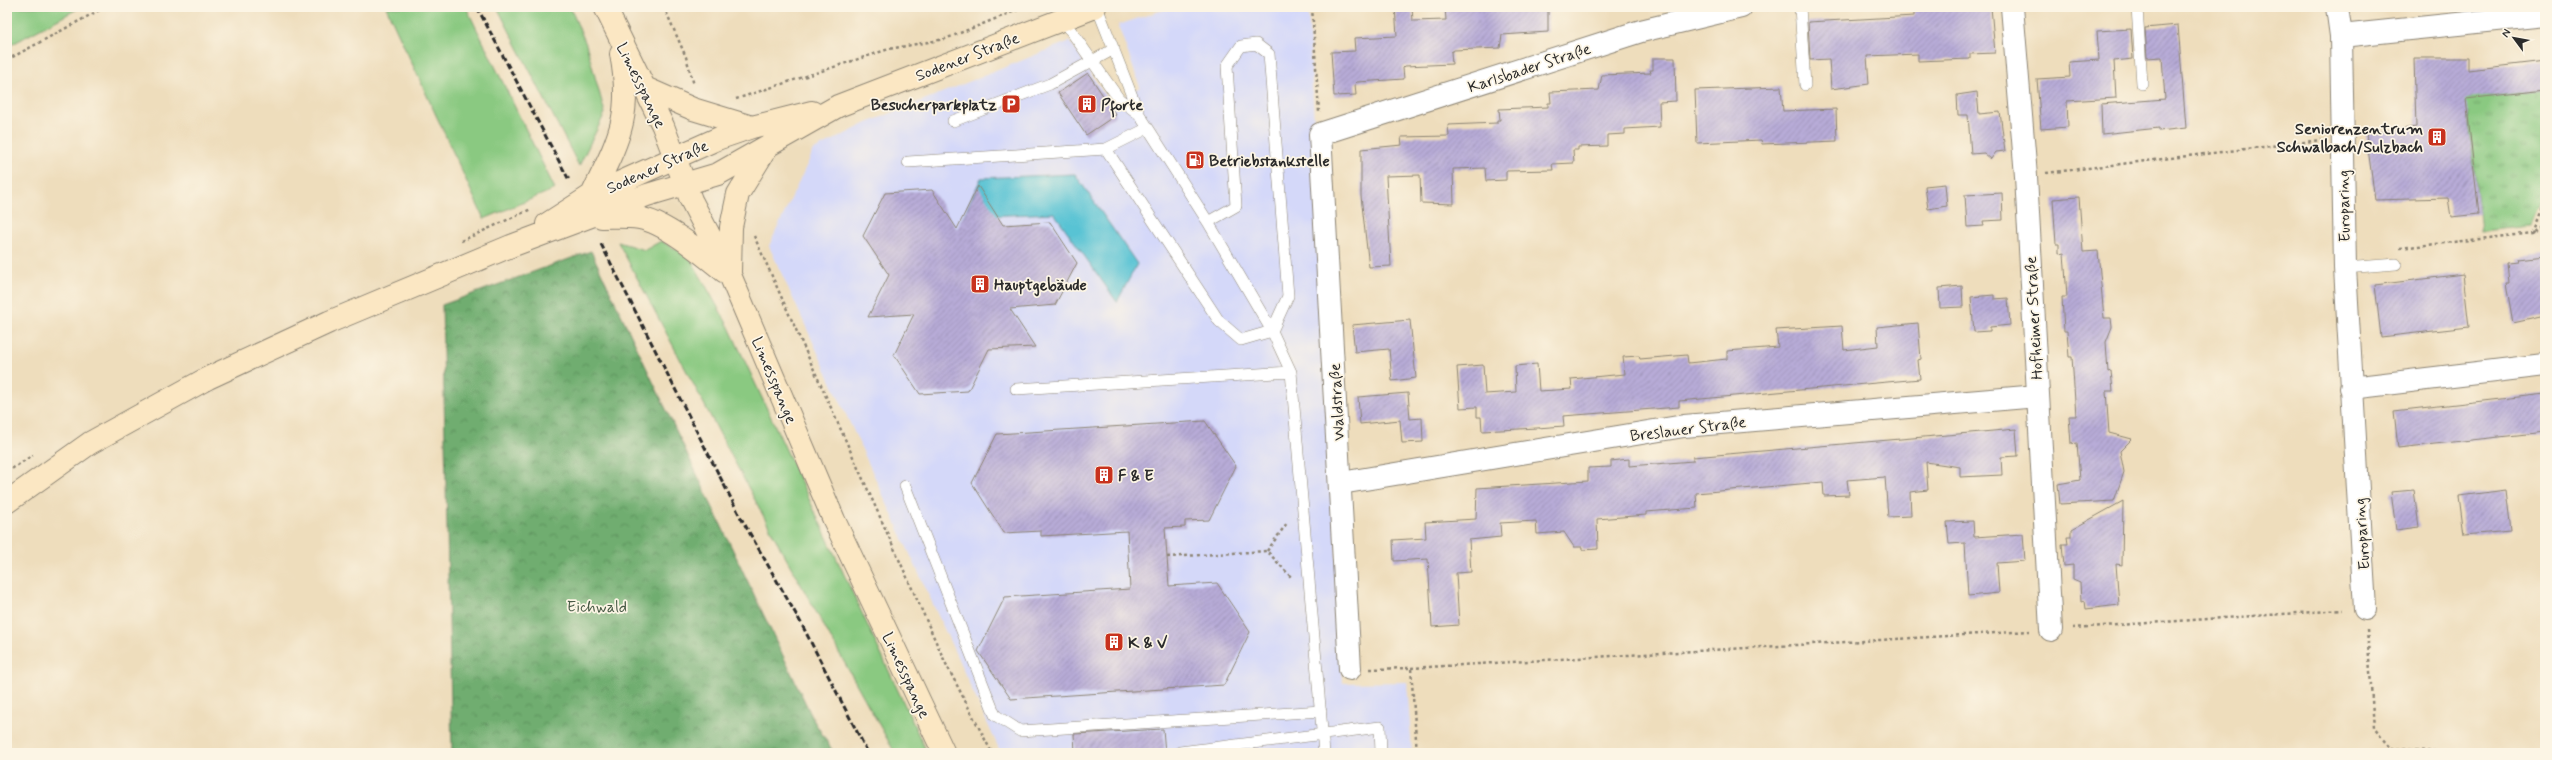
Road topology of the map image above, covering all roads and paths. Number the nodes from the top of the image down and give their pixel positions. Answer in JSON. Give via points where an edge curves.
{"nodes":[{"id":1,"x":105,"y":7,"type":"edge"},
{"id":2,"x":605,"y":7,"type":"edge"},
{"id":3,"x":1025,"y":7,"type":"edge"},
{"id":4,"x":1096,"y":7,"type":"edge"},
{"id":5,"x":1312,"y":7,"type":"edge"},
{"id":6,"x":1740,"y":7,"type":"edge"},
{"id":7,"x":1800,"y":7,"type":"edge"},
{"id":8,"x":2012,"y":7,"type":"edge"},
{"id":9,"x":2137,"y":7,"type":"edge"},
{"id":10,"x":2337,"y":7,"type":"edge"},
{"id":11,"x":2543,"y":13,"type":"edge"},
{"id":12,"x":1060,"y":19,"type":"junction"},
{"id":13,"x":618,"y":35,"type":"junction"},
{"id":14,"x":2341,"y":36,"type":"junction"},
{"id":15,"x":1114,"y":50,"type":"junction"},
{"id":16,"x":7,"y":60,"type":"edge"},
{"id":17,"x":1091,"y":60,"type":"junction"},
{"id":18,"x":1805,"y":84,"type":"dead end"},
{"id":19,"x":2142,"y":84,"type":"dead end"},
{"id":20,"x":645,"y":88,"type":"junction"},
{"id":21,"x":730,"y":101,"type":"dead end"},
{"id":22,"x":838,"y":106,"type":"junction"},
{"id":23,"x":1139,"y":114,"type":"junction"},
{"id":24,"x":953,"y":121,"type":"dead end"},
{"id":25,"x":752,"y":127,"type":"junction"},
{"id":26,"x":1148,"y":128,"type":"junction"},
{"id":27,"x":1320,"y":134,"type":"junction"},
{"id":28,"x":2342,"y":137,"type":"junction"},
{"id":29,"x":771,"y":142,"type":"junction"},
{"id":30,"x":1106,"y":149,"type":"junction"},
{"id":31,"x":677,"y":158,"type":"junction"},
{"id":32,"x":908,"y":162,"type":"dead end"},
{"id":33,"x":2026,"y":176,"type":"junction"},
{"id":34,"x":688,"y":185,"type":"junction"},
{"id":35,"x":2545,"y":204,"type":"edge"},
{"id":36,"x":593,"y":206,"type":"junction"},
{"id":37,"x":1208,"y":222,"type":"junction"},
{"id":38,"x":2545,"y":225,"type":"edge"},
{"id":39,"x":754,"y":229,"type":"dead end"},
{"id":40,"x":2533,"y":233,"type":"junction"},
{"id":41,"x":2392,"y":249,"type":"dead end"},
{"id":42,"x":2396,"y":264,"type":"dead end"},
{"id":43,"x":2345,"y":268,"type":"junction"},
{"id":44,"x":730,"y":275,"type":"junction"},
{"id":45,"x":1272,"y":331,"type":"junction"},
{"id":46,"x":2545,"y":365,"type":"edge"},
{"id":47,"x":1291,"y":372,"type":"junction"},
{"id":48,"x":2351,"y":388,"type":"junction"},
{"id":49,"x":1016,"y":390,"type":"dead end"},
{"id":50,"x":2038,"y":396,"type":"junction"},
{"id":51,"x":1341,"y":483,"type":"junction"},
{"id":52,"x":905,"y":486,"type":"dead end"},
{"id":53,"x":1302,"y":501,"type":"junction"},
{"id":54,"x":7,"y":502,"type":"edge"},
{"id":55,"x":1267,"y":552,"type":"junction"},
{"id":56,"x":1167,"y":557,"type":"dead end"},
{"id":57,"x":1311,"y":599,"type":"junction"},
{"id":58,"x":2365,"y":609,"type":"junction"},
{"id":59,"x":2051,"y":630,"type":"junction"},
{"id":60,"x":1411,"y":668,"type":"junction"},
{"id":61,"x":1350,"y":669,"type":"joint"},
{"id":62,"x":1321,"y":711,"type":"junction"},
{"id":63,"x":1323,"y":734,"type":"junction"},
{"id":64,"x":1180,"y":752,"type":"edge"},
{"id":65,"x":944,"y":753,"type":"edge"},
{"id":66,"x":992,"y":753,"type":"edge"},
{"id":67,"x":1324,"y":753,"type":"edge"},
{"id":68,"x":1381,"y":753,"type":"edge"},
{"id":69,"x":1417,"y":753,"type":"edge"},
{"id":70,"x":2445,"y":753,"type":"edge"}],
"edges":[{"from":1,"to":16,"type":"path"},
{"from":2,"to":13,"type":"main road","name":"Limesspange"},
{"from":3,"to":21,"type":"path","via":[[945,39],[889,49]]},
{"from":4,"to":12,"type":"main road","name":"Sodener Straße"},
{"from":4,"to":15,"type":"lane"},
{"from":5,"to":27,"type":"path"},
{"from":6,"to":27,"type":"street","name":"Karlsbader Straße","via":[[1641,31]]},
{"from":7,"to":18,"type":"lane"},
{"from":8,"to":33,"type":"street","name":"Hofheimer Straße"},
{"from":9,"to":19,"type":"lane"},
{"from":10,"to":14,"type":"street","name":"Europaring"},
{"from":11,"to":14,"type":"street"},
{"from":12,"to":17,"type":"lane"},
{"from":12,"to":22,"type":"main road","name":"Sodener Straße"},
{"from":13,"to":20,"type":"main road","name":"Limesspange"},
{"from":13,"to":36,"type":"main road","via":[[625,76],[626,109],[618,141]]},
{"from":14,"to":28,"type":"street","name":"Europaring"},
{"from":15,"to":17,"type":"lane"},
{"from":15,"to":23,"type":"lane"},
{"from":17,"to":23,"type":"lane","via":[[1122,102]]},
{"from":17,"to":24,"type":"lane","via":[[1050,84]]},
{"from":20,"to":25,"type":"main road","via":[[693,109]]},
{"from":20,"to":31,"type":"main road","name":"Limesspange"},
{"from":22,"to":25,"type":"main road","name":"Sodener Straße"},
{"from":22,"to":29,"type":"main road","name":"Sodener Straße"},
{"from":23,"to":26,"type":"lane"},
{"from":25,"to":31,"type":"main road","name":"Sodener Straße","via":[[717,139]]},
{"from":26,"to":30,"type":"lane"},
{"from":26,"to":37,"type":"lane"},
{"from":27,"to":51,"type":"street","name":"Waldstraße"},
{"from":28,"to":33,"type":"path"},
{"from":28,"to":43,"type":"street","name":"Europaring"},
{"from":29,"to":34,"type":"main road","name":"Sodener Straße","via":[[718,174]]},
{"from":29,"to":44,"type":"main road","via":[[738,194],[731,227]]},
{"from":30,"to":32,"type":"lane"},
{"from":30,"to":45,"type":"lane","via":[[1219,321],[1241,340]]},
{"from":31,"to":34,"type":"main road","name":"Limesspange"},
{"from":31,"to":36,"type":"main road","name":"Sodener Straße"},
{"from":33,"to":50,"type":"street","name":"Hofheimer Straße"},
{"from":34,"to":36,"type":"main road","name":"Sodener Straße"},
{"from":34,"to":44,"type":"main road","name":"Limesspange","via":[[691,200]]},
{"from":35,"to":40,"type":"path"},
{"from":36,"to":44,"type":"main road","via":[[653,223],[686,242]]},
{"from":36,"to":54,"type":"main road","via":[[511,246],[329,322],[208,378],[90,443]]},
{"from":37,"to":45,"type":"lane"},
{"from":37,"to":45,"type":"lane","via":[[1236,206],[1227,66],[1241,46],[1256,44],[1270,54],[1288,296]]},
{"from":38,"to":40,"type":"path"},
{"from":39,"to":66,"type":"path","via":[[754,236],[945,662]]},
{"from":40,"to":41,"type":"path"},
{"from":42,"to":43,"type":"lane"},
{"from":43,"to":48,"type":"street","name":"Europaring"},
{"from":44,"to":65,"type":"main road","name":"Limesspange","via":[[834,520]]},
{"from":45,"to":47,"type":"lane"},
{"from":46,"to":48,"type":"street"},
{"from":47,"to":49,"type":"lane"},
{"from":47,"to":53,"type":"lane"},
{"from":48,"to":58,"type":"street","name":"Europaring"},
{"from":50,"to":51,"type":"street","name":"Breslauer Straße","via":[[1684,426]]},
{"from":50,"to":59,"type":"street","name":"Hofheimer Straße"},
{"from":51,"to":61,"type":"street","name":"Waldstraße"},
{"from":52,"to":62,"type":"lane","via":[[995,715],[1020,731]]},
{"from":53,"to":55,"type":"path"},
{"from":53,"to":57,"type":"lane"},
{"from":55,"to":56,"type":"path"},
{"from":55,"to":57,"type":"path"},
{"from":57,"to":62,"type":"lane"},
{"from":58,"to":59,"type":"path"},
{"from":58,"to":70,"type":"path","via":[[2374,728],[2390,748]]},
{"from":59,"to":60,"type":"path"},
{"from":60,"to":61,"type":"path"},
{"from":60,"to":69,"type":"path"},
{"from":62,"to":63,"type":"lane"},
{"from":63,"to":64,"type":"lane"},
{"from":63,"to":67,"type":"lane"},
{"from":63,"to":68,"type":"lane","via":[[1380,727]]}]}
